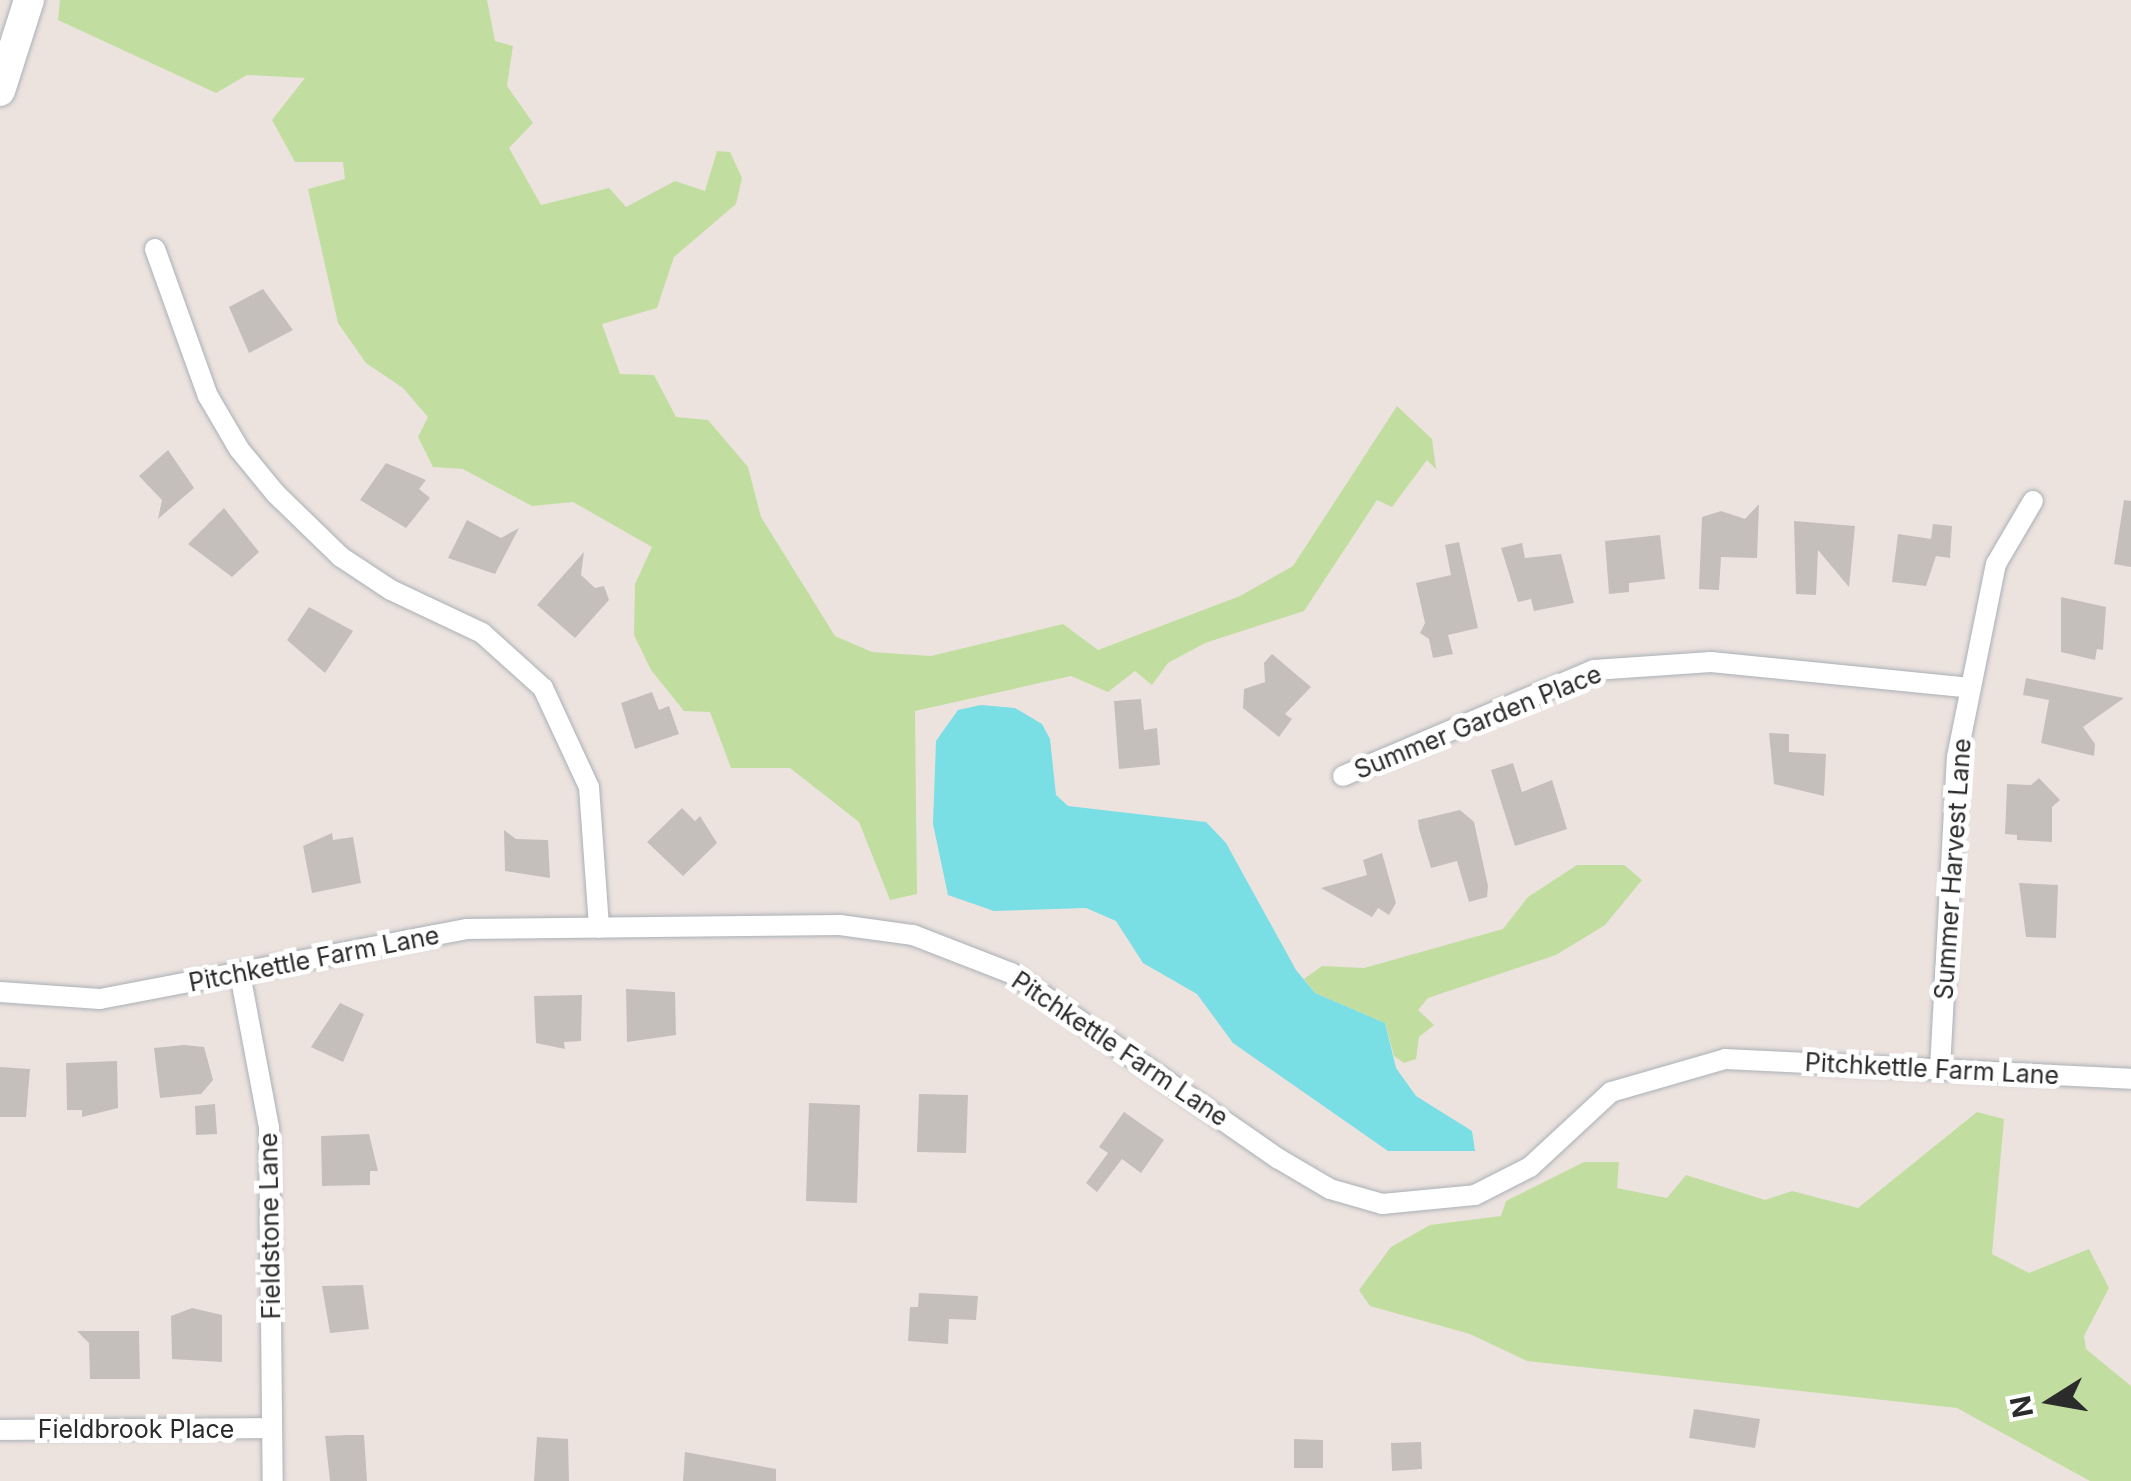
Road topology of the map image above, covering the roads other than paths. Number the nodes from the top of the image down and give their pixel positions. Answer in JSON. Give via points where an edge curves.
{"nodes":[{"id":1,"x":28,"y":0,"type":"edge"},
{"id":2,"x":0,"y":91,"type":"edge"},
{"id":3,"x":155,"y":249,"type":"dead end"},
{"id":4,"x":2033,"y":502,"type":"dead end"},
{"id":5,"x":1971,"y":688,"type":"junction"},
{"id":6,"x":1343,"y":776,"type":"dead end"},
{"id":7,"x":599,"y":928,"type":"junction"},
{"id":8,"x":240,"y":974,"type":"junction"},
{"id":9,"x":0,"y":992,"type":"edge"},
{"id":10,"x":1940,"y":1069,"type":"junction"},
{"id":11,"x":2131,"y":1078,"type":"edge"},
{"id":12,"x":272,"y":1428,"type":"junction"},
{"id":13,"x":0,"y":1430,"type":"edge"},
{"id":14,"x":273,"y":1481,"type":"edge"}],
"edges":[{"from":1,"to":2,"type":"main road"},
{"from":3,"to":7,"type":"street","via":[[208,396],[239,450],[276,494],[341,557],[390,590],[482,633],[544,688],[589,787]]},
{"from":4,"to":5,"type":"street","name":"Summer Harvest Lane","via":[[1996,564]]},
{"from":5,"to":6,"type":"street","name":"Summer Garden Place","via":[[1711,662],[1594,670]]},
{"from":5,"to":10,"type":"street","name":"Summer Harvest Lane","via":[[1957,757]]},
{"from":7,"to":8,"type":"street","name":"Pitchkettle Farm Lane","via":[[467,930]]},
{"from":7,"to":10,"type":"street","name":"Pitchkettle Farm Lane","via":[[840,926],[913,934],[1011,973],[1279,1159],[1330,1190],[1382,1204],[1475,1194],[1530,1167],[1610,1092],[1687,1065],[1725,1059]]},
{"from":8,"to":9,"type":"street","name":"Pitchkettle Farm Lane","via":[[100,999]]},
{"from":8,"to":12,"type":"street","name":"Fieldstone Lane","via":[[270,1127]]},
{"from":10,"to":11,"type":"street","name":"Pitchkettle Farm Lane"},
{"from":12,"to":13,"type":"street","name":"Fieldbrook Place"},
{"from":12,"to":14,"type":"street","name":"Fieldstone Lane"}]}
